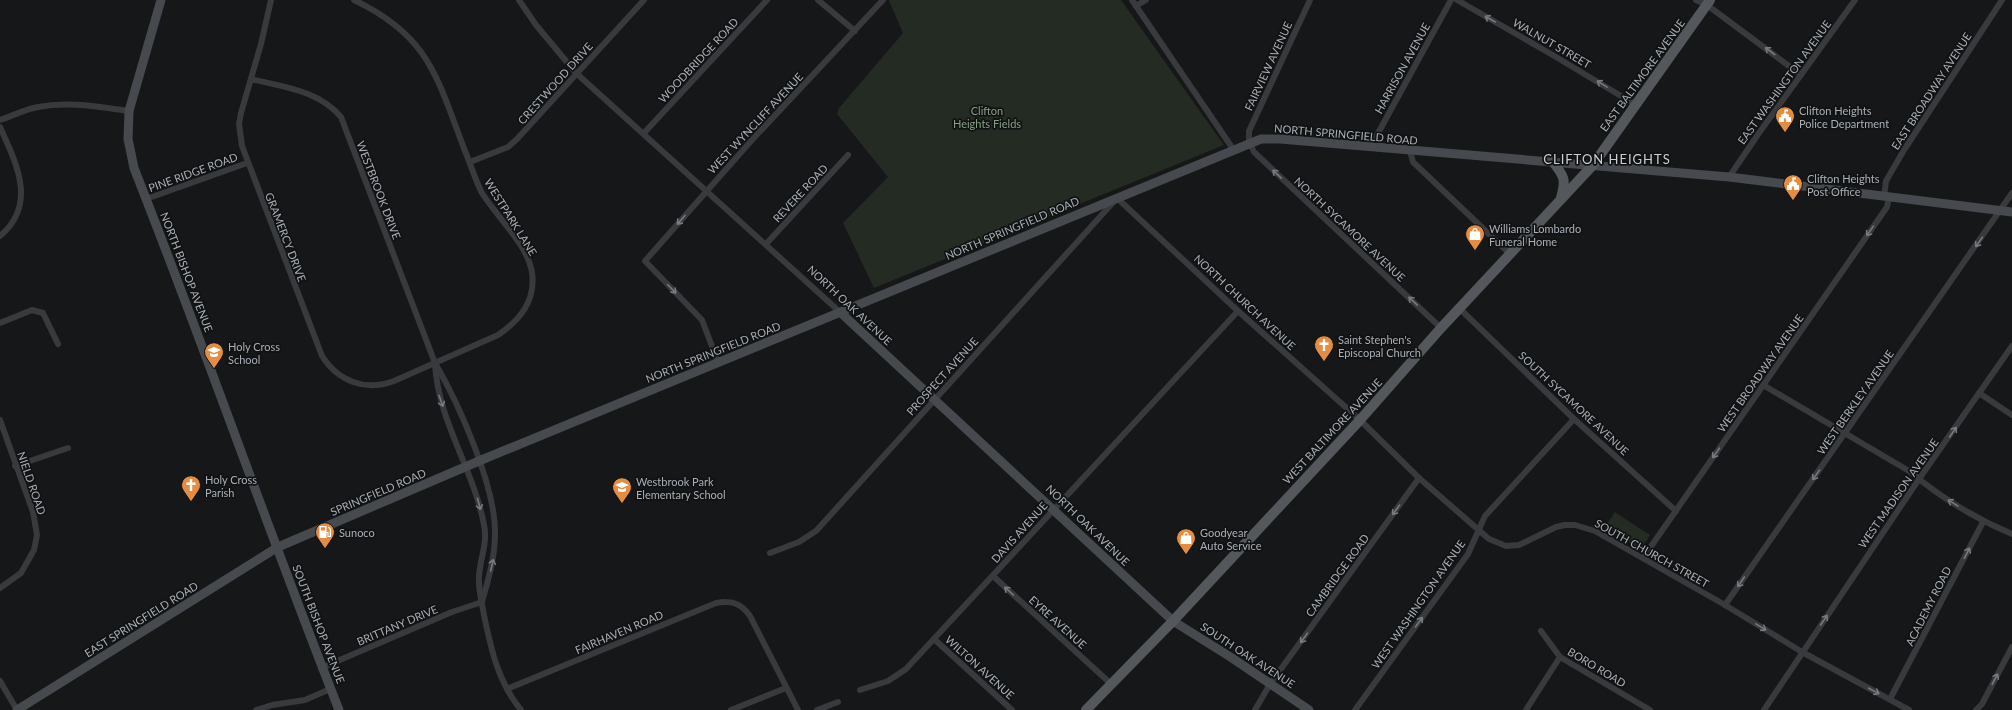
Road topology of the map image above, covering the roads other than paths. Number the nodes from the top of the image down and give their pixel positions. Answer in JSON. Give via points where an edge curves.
{"nodes":[{"id":1,"x":160,"y":0,"type":"edge"},
{"id":2,"x":272,"y":0,"type":"edge"},
{"id":3,"x":354,"y":0,"type":"edge"},
{"id":4,"x":519,"y":0,"type":"edge"},
{"id":5,"x":644,"y":0,"type":"edge"},
{"id":6,"x":767,"y":0,"type":"edge"},
{"id":7,"x":818,"y":0,"type":"edge"},
{"id":8,"x":883,"y":0,"type":"edge"},
{"id":9,"x":1132,"y":0,"type":"edge"},
{"id":10,"x":1146,"y":0,"type":"edge"},
{"id":11,"x":1310,"y":0,"type":"edge"},
{"id":12,"x":1451,"y":0,"type":"edge"},
{"id":13,"x":1457,"y":0,"type":"edge"},
{"id":14,"x":1696,"y":0,"type":"edge"},
{"id":15,"x":1855,"y":0,"type":"edge"},
{"id":16,"x":2002,"y":0,"type":"edge"},
{"id":17,"x":1709,"y":2,"type":"edge"},
{"id":18,"x":1136,"y":6,"type":"junction"},
{"id":19,"x":854,"y":31,"type":"junction"},
{"id":20,"x":576,"y":72,"type":"junction"},
{"id":21,"x":1801,"y":75,"type":"junction"},
{"id":22,"x":251,"y":79,"type":"junction"},
{"id":23,"x":1636,"y":105,"type":"junction"},
{"id":24,"x":128,"y":111,"type":"junction"},
{"id":25,"x":0,"y":120,"type":"edge"},
{"id":26,"x":0,"y":127,"type":"edge"},
{"id":27,"x":644,"y":133,"type":"junction"},
{"id":28,"x":1249,"y":142,"type":"junction"},
{"id":29,"x":1370,"y":146,"type":"junction"},
{"id":30,"x":1233,"y":149,"type":"junction"},
{"id":31,"x":1410,"y":151,"type":"junction"},
{"id":32,"x":848,"y":155,"type":"dead end"},
{"id":33,"x":470,"y":162,"type":"junction"},
{"id":34,"x":1553,"y":162,"type":"junction"},
{"id":35,"x":247,"y":163,"type":"junction"},
{"id":36,"x":1593,"y":165,"type":"junction"},
{"id":37,"x":1730,"y":177,"type":"junction"},
{"id":38,"x":707,"y":190,"type":"junction"},
{"id":39,"x":2012,"y":193,"type":"edge"},
{"id":40,"x":1886,"y":197,"type":"junction"},
{"id":41,"x":1117,"y":198,"type":"junction"},
{"id":42,"x":146,"y":199,"type":"junction"},
{"id":43,"x":1560,"y":201,"type":"junction"},
{"id":44,"x":2001,"y":210,"type":"junction"},
{"id":45,"x":2012,"y":212,"type":"edge"},
{"id":46,"x":0,"y":236,"type":"edge"},
{"id":47,"x":766,"y":244,"type":"junction"},
{"id":48,"x":1510,"y":254,"type":"junction"},
{"id":49,"x":1459,"y":308,"type":"junction"},
{"id":50,"x":1238,"y":311,"type":"junction"},
{"id":51,"x":841,"y":313,"type":"junction"},
{"id":52,"x":0,"y":323,"type":"edge"},
{"id":53,"x":1441,"y":328,"type":"junction"},
{"id":54,"x":58,"y":344,"type":"dead end"},
{"id":55,"x":2012,"y":346,"type":"edge"},
{"id":56,"x":718,"y":362,"type":"junction"},
{"id":57,"x":435,"y":363,"type":"junction"},
{"id":58,"x":1763,"y":385,"type":"junction"},
{"id":59,"x":1980,"y":393,"type":"junction"},
{"id":60,"x":934,"y":400,"type":"junction"},
{"id":61,"x":2012,"y":415,"type":"edge"},
{"id":62,"x":1574,"y":419,"type":"junction"},
{"id":63,"x":0,"y":420,"type":"edge"},
{"id":64,"x":1360,"y":420,"type":"junction"},
{"id":65,"x":1845,"y":434,"type":"junction"},
{"id":66,"x":68,"y":448,"type":"dead end"},
{"id":67,"x":479,"y":461,"type":"junction"},
{"id":68,"x":15,"y":466,"type":"junction"},
{"id":69,"x":465,"y":467,"type":"junction"},
{"id":70,"x":1419,"y":478,"type":"junction"},
{"id":71,"x":1919,"y":479,"type":"junction"},
{"id":72,"x":1054,"y":509,"type":"junction"},
{"id":73,"x":1676,"y":511,"type":"junction"},
{"id":74,"x":1984,"y":522,"type":"junction"},
{"id":75,"x":1479,"y":531,"type":"junction"},
{"id":76,"x":2012,"y":534,"type":"edge"},
{"id":77,"x":278,"y":547,"type":"junction"},
{"id":78,"x":770,"y":553,"type":"dead end"},
{"id":79,"x":1643,"y":558,"type":"junction"},
{"id":80,"x":993,"y":576,"type":"junction"},
{"id":81,"x":0,"y":588,"type":"edge"},
{"id":82,"x":482,"y":602,"type":"junction"},
{"id":83,"x":1725,"y":605,"type":"junction"},
{"id":84,"x":1173,"y":621,"type":"junction"},
{"id":85,"x":1541,"y":631,"type":"dead end"},
{"id":86,"x":934,"y":639,"type":"junction"},
{"id":87,"x":2012,"y":646,"type":"edge"},
{"id":88,"x":1802,"y":652,"type":"junction"},
{"id":89,"x":1560,"y":657,"type":"junction"},
{"id":90,"x":321,"y":668,"type":"junction"},
{"id":91,"x":0,"y":682,"type":"edge"},
{"id":92,"x":1110,"y":683,"type":"junction"},
{"id":93,"x":1270,"y":684,"type":"junction"},
{"id":94,"x":786,"y":688,"type":"junction"},
{"id":95,"x":330,"y":689,"type":"junction"},
{"id":96,"x":507,"y":689,"type":"junction"},
{"id":97,"x":860,"y":690,"type":"dead end"},
{"id":98,"x":1890,"y":699,"type":"junction"},
{"id":99,"x":838,"y":702,"type":"dead end"},
{"id":100,"x":17,"y":710,"type":"edge"},
{"id":101,"x":256,"y":710,"type":"edge"},
{"id":102,"x":338,"y":710,"type":"edge"},
{"id":103,"x":521,"y":710,"type":"edge"},
{"id":104,"x":731,"y":710,"type":"edge"},
{"id":105,"x":798,"y":710,"type":"edge"},
{"id":106,"x":818,"y":710,"type":"edge"},
{"id":107,"x":1012,"y":710,"type":"edge"},
{"id":108,"x":1086,"y":710,"type":"edge"},
{"id":109,"x":1255,"y":710,"type":"edge"},
{"id":110,"x":1310,"y":710,"type":"edge"},
{"id":111,"x":1355,"y":710,"type":"edge"},
{"id":112,"x":1526,"y":710,"type":"edge"},
{"id":113,"x":1650,"y":710,"type":"edge"},
{"id":114,"x":1764,"y":710,"type":"edge"},
{"id":115,"x":1909,"y":710,"type":"edge"},
{"id":116,"x":1976,"y":710,"type":"edge"}],
"edges":[{"from":1,"to":24,"type":"main road","name":"NORTH BISHOP AVENUE"},
{"from":2,"to":22,"type":"street","name":"GRAMERCY DRIVE"},
{"from":3,"to":33,"type":"street","name":"WESTPARK LANE","via":[[392,22],[420,50],[437,79]]},
{"from":4,"to":20,"type":"street","name":"NORTH OAK AVENUE","via":[[536,25]]},
{"from":5,"to":20,"type":"street","name":"CRESTWOOD DRIVE"},
{"from":6,"to":27,"type":"street","name":"WOODBRIDGE ROAD"},
{"from":7,"to":19,"type":"street"},
{"from":8,"to":19,"type":"street","name":"WEST WYNCLIFF AVENUE"},
{"from":9,"to":18,"type":"street"},
{"from":10,"to":18,"type":"street"},
{"from":11,"to":28,"type":"street","name":"FAIRVIEW AVENUE","via":[[1249,131]]},
{"from":12,"to":29,"type":"street","name":"HARRISON AVENUE"},
{"from":23,"to":13,"type":"street","name":"WALNUT STREET","one_way":true},
{"from":14,"to":17,"type":"street"},
{"from":15,"to":21,"type":"street","name":"EAST WASHINGTON AVENUE"},
{"from":16,"to":40,"type":"street","name":"EAST BROADWAY AVENUE","via":[[1904,150],[1886,181]]},
{"from":21,"to":17,"type":"street","one_way":true},
{"from":17,"to":23,"type":"main road","name":"EAST BALTIMORE AVENUE"},
{"from":18,"to":30,"type":"street"},
{"from":19,"to":38,"type":"street","name":"WEST WYNCLIFF AVENUE"},
{"from":20,"to":27,"type":"street","name":"NORTH OAK AVENUE"},
{"from":20,"to":33,"type":"street","name":"CRESTWOOD DRIVE","via":[[518,139],[508,147]]},
{"from":21,"to":37,"type":"street","name":"EAST WASHINGTON AVENUE"},
{"from":22,"to":35,"type":"street","name":"GRAMERCY DRIVE","via":[[239,124],[239,136]]},
{"from":22,"to":57,"type":"street","name":"WESTBROOK DRIVE","via":[[308,93],[329,104],[341,117]]},
{"from":23,"to":36,"type":"main road","name":"EAST BALTIMORE AVENUE"},
{"from":24,"to":25,"type":"street","via":[[63,104],[38,107]]},
{"from":24,"to":42,"type":"main road","name":"NORTH BISHOP AVENUE","via":[[128,139],[134,168]]},
{"from":26,"to":46,"type":"street","via":[[19,171],[22,192],[18,212]]},
{"from":27,"to":38,"type":"street","name":"NORTH OAK AVENUE"},
{"from":28,"to":29,"type":"main road","name":"NORTH SPRINGFIELD ROAD","via":[[1280,139]]},
{"from":28,"to":30,"type":"main road","name":"NORTH SPRINGFIELD ROAD"},
{"from":53,"to":28,"type":"street","name":"NORTH SYCAMORE AVENUE","one_way":true,"via":[[1254,152]]},
{"from":29,"to":31,"type":"main road","name":"NORTH SPRINGFIELD ROAD"},
{"from":30,"to":41,"type":"main road","name":"NORTH SPRINGFIELD ROAD"},
{"from":31,"to":34,"type":"main road","name":"NORTH SPRINGFIELD ROAD"},
{"from":31,"to":48,"type":"street","via":[[1413,162]]},
{"from":32,"to":47,"type":"street","name":"REVERE ROAD"},
{"from":33,"to":57,"type":"street","name":"WESTPARK LANE","via":[[482,192],[525,253],[532,272],[532,292],[524,311],[510,327],[498,335]]},
{"from":34,"to":36,"type":"main road","name":"NORTH SPRINGFIELD ROAD"},
{"from":34,"to":43,"type":"main road","via":[[1565,183]]},
{"from":35,"to":42,"type":"street","name":"PINE RIDGE ROAD"},
{"from":35,"to":57,"type":"street","name":"GRAMERCY DRIVE","via":[[319,350],[332,368],[345,380],[353,383],[380,385]]},
{"from":36,"to":37,"type":"main road","name":"NORTH SPRINGFIELD ROAD"},
{"from":36,"to":43,"type":"main road","name":"WEST BALTIMORE AVENUE"},
{"from":37,"to":40,"type":"main road","name":"NORTH SPRINGFIELD ROAD"},
{"from":38,"to":47,"type":"street","name":"NORTH OAK AVENUE"},
{"from":38,"to":56,"type":"street","name":"WEST WYNCLIFF AVENUE","one_way":true,"via":[[645,261],[702,320]]},
{"from":39,"to":44,"type":"street","name":"WEST BERKLEY AVENUE"},
{"from":40,"to":44,"type":"main road","name":"NORTH SPRINGFIELD ROAD"},
{"from":40,"to":58,"type":"street","name":"WEST BROADWAY AVENUE","one_way":true,"via":[[1887,207]]},
{"from":41,"to":50,"type":"street","name":"NORTH CHURCH AVENUE"},
{"from":41,"to":51,"type":"main road","name":"NORTH SPRINGFIELD ROAD"},
{"from":41,"to":60,"type":"street","name":"PROSPECT AVENUE"},
{"from":42,"to":77,"type":"main road","name":"NORTH BISHOP AVENUE"},
{"from":43,"to":48,"type":"main road","name":"WEST BALTIMORE AVENUE"},
{"from":44,"to":45,"type":"main road","name":"NORTH SPRINGFIELD ROAD"},
{"from":44,"to":65,"type":"street","name":"WEST BERKLEY AVENUE","one_way":true},
{"from":47,"to":51,"type":"street","name":"NORTH OAK AVENUE"},
{"from":48,"to":49,"type":"main road","name":"WEST BALTIMORE AVENUE"},
{"from":49,"to":53,"type":"main road","name":"WEST BALTIMORE AVENUE"},
{"from":49,"to":62,"type":"street","name":"SOUTH SYCAMORE AVENUE"},
{"from":50,"to":64,"type":"street","name":"NORTH CHURCH AVENUE"},
{"from":50,"to":72,"type":"street","name":"DAVIS AVENUE"},
{"from":51,"to":56,"type":"main road","name":"NORTH SPRINGFIELD ROAD"},
{"from":51,"to":60,"type":"main road","name":"NORTH OAK AVENUE"},
{"from":52,"to":54,"type":"street","via":[[32,310],[42,313]]},
{"from":53,"to":64,"type":"main road","name":"WEST BALTIMORE AVENUE"},
{"from":55,"to":59,"type":"street","name":"WEST MADISON AVENUE"},
{"from":56,"to":67,"type":"main road","name":"NORTH SPRINGFIELD ROAD"},
{"from":57,"to":67,"type":"street","name":"WESTBROOK DRIVE","via":[[449,387]]},
{"from":57,"to":69,"type":"street","name":"WESTBROOK DRIVE","one_way":true,"via":[[436,385]]},
{"from":58,"to":65,"type":"street"},
{"from":58,"to":73,"type":"street","name":"WEST BROADWAY AVENUE","one_way":true},
{"from":59,"to":61,"type":"street"},
{"from":71,"to":59,"type":"street","name":"WEST MADISON AVENUE","one_way":true},
{"from":60,"to":72,"type":"main road","name":"NORTH OAK AVENUE"},
{"from":60,"to":78,"type":"street","name":"PROSPECT AVENUE","via":[[816,531],[799,542]]},
{"from":62,"to":73,"type":"street","name":"SOUTH SYCAMORE AVENUE"},
{"from":62,"to":75,"type":"street","name":"WEST WASHINGTON AVENUE","via":[[1485,516]]},
{"from":63,"to":68,"type":"street","name":"NIELD ROAD"},
{"from":64,"to":70,"type":"street","name":"SOUTH CHURCH STREET"},
{"from":64,"to":84,"type":"main road","name":"WEST BALTIMORE AVENUE"},
{"from":65,"to":71,"type":"street"},
{"from":65,"to":83,"type":"street","name":"WEST BERKLEY AVENUE","one_way":true},
{"from":66,"to":68,"type":"street"},
{"from":67,"to":69,"type":"main road","name":"NORTH SPRINGFIELD ROAD"},
{"from":82,"to":67,"type":"street","name":"WESTBROOK DRIVE","one_way":true,"via":[[493,561],[495,533],[492,502]]},
{"from":68,"to":81,"type":"street","name":"NIELD ROAD","via":[[33,512],[37,535],[34,550],[21,574]]},
{"from":69,"to":77,"type":"main road","name":"SPRINGFIELD ROAD"},
{"from":69,"to":82,"type":"street","name":"WESTBROOK DRIVE","one_way":true,"via":[[484,525],[485,534],[478,577]]},
{"from":70,"to":75,"type":"street","name":"SOUTH CHURCH STREET"},
{"from":70,"to":93,"type":"street","name":"CAMBRIDGE ROAD","one_way":true},
{"from":74,"to":71,"type":"street","one_way":true},
{"from":88,"to":71,"type":"street","name":"WEST MADISON AVENUE","one_way":true},
{"from":72,"to":80,"type":"street","name":"DAVIS AVENUE"},
{"from":72,"to":84,"type":"main road","name":"NORTH OAK AVENUE"},
{"from":73,"to":79,"type":"street","name":"WEST BROADWAY AVENUE"},
{"from":74,"to":76,"type":"street"},
{"from":98,"to":74,"type":"street","name":"ACADEMY ROAD","one_way":true},
{"from":75,"to":79,"type":"street","name":"SOUTH CHURCH STREET","via":[[1489,539],[1512,546],[1556,527],[1575,525],[1596,531]]},
{"from":111,"to":75,"type":"street","name":"WEST WASHINGTON AVENUE","one_way":true,"via":[[1468,554]]},
{"from":77,"to":90,"type":"main road","name":"SOUTH BISHOP AVENUE"},
{"from":77,"to":100,"type":"main road","name":"EAST SPRINGFIELD ROAD"},
{"from":79,"to":83,"type":"street","name":"SOUTH CHURCH STREET"},
{"from":80,"to":86,"type":"street","name":"DAVIS AVENUE"},
{"from":92,"to":80,"type":"street","name":"EYRE AVENUE","one_way":true},
{"from":82,"to":90,"type":"street","name":"BRITTANY DRIVE","via":[[452,612]]},
{"from":82,"to":96,"type":"street","name":"WESTBROOK DRIVE","via":[[492,653],[498,673]]},
{"from":83,"to":88,"type":"street","name":"SOUTH CHURCH STREET","one_way":true},
{"from":84,"to":92,"type":"main road","name":"WEST BALTIMORE AVENUE"},
{"from":84,"to":93,"type":"main road","name":"SOUTH OAK AVENUE"},
{"from":85,"to":89,"type":"street","name":"BORO ROAD"},
{"from":86,"to":97,"type":"street","name":"DAVIS AVENUE","via":[[906,669],[888,681]]},
{"from":86,"to":107,"type":"street","name":"WILTON AVENUE"},
{"from":116,"to":87,"type":"street","one_way":true,"via":[[1982,704]]},
{"from":88,"to":98,"type":"street","name":"SOUTH CHURCH STREET","one_way":true},
{"from":88,"to":114,"type":"street","name":"WEST MADISON AVENUE"},
{"from":89,"to":112,"type":"street"},
{"from":89,"to":113,"type":"street","name":"BORO ROAD"},
{"from":90,"to":95,"type":"main road","name":"SOUTH BISHOP AVENUE"},
{"from":91,"to":100,"type":"street"},
{"from":92,"to":108,"type":"main road","name":"WEST BALTIMORE AVENUE"},
{"from":93,"to":109,"type":"street","name":"CAMBRIDGE ROAD"},
{"from":93,"to":110,"type":"main road","name":"SOUTH OAK AVENUE"},
{"from":94,"to":96,"type":"street","name":"FAIRHAVEN ROAD","via":[[745,609],[727,601],[716,603]]},
{"from":94,"to":104,"type":"street"},
{"from":94,"to":105,"type":"street"},
{"from":95,"to":101,"type":"street","via":[[305,700],[272,704]]},
{"from":95,"to":102,"type":"main road","name":"SOUTH BISHOP AVENUE"},
{"from":96,"to":103,"type":"street","name":"WESTBROOK DRIVE"},
{"from":98,"to":115,"type":"street","name":"SOUTH CHURCH STREET"},
{"from":99,"to":106,"type":"street"}]}
